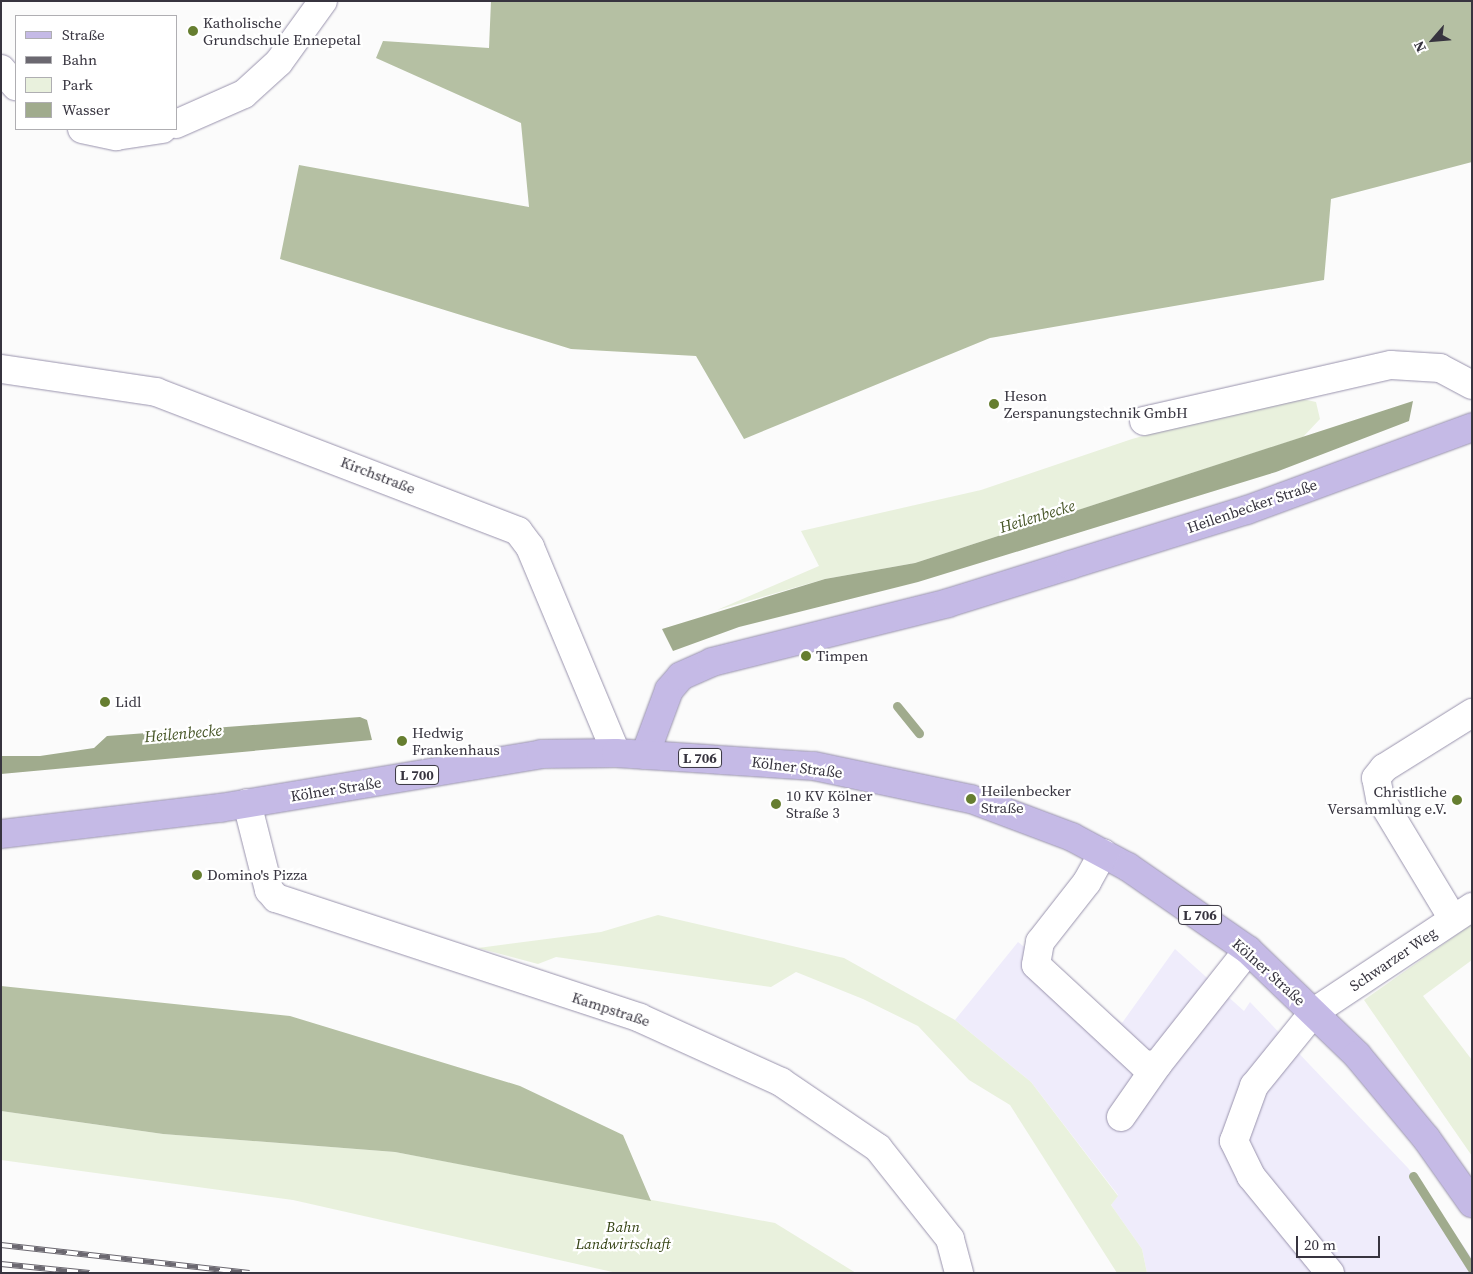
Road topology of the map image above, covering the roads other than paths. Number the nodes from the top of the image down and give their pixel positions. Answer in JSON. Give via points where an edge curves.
{"nodes":[{"id":1,"x":323,"y":1,"type":"edge"},
{"id":2,"x":1,"y":69,"type":"edge"},
{"id":3,"x":15,"y":85,"type":"edge"},
{"id":4,"x":178,"y":123,"type":"edge"},
{"id":5,"x":87,"y":130,"type":"edge"},
{"id":6,"x":155,"y":130,"type":"edge"},
{"id":7,"x":1,"y":369,"type":"edge"},
{"id":8,"x":1472,"y":385,"type":"edge"},
{"id":9,"x":1144,"y":420,"type":"dead end"},
{"id":10,"x":1472,"y":427,"type":"edge"},
{"id":11,"x":1472,"y":713,"type":"edge"},
{"id":12,"x":616,"y":753,"type":"junction"},
{"id":13,"x":645,"y":755,"type":"junction"},
{"id":14,"x":247,"y":803,"type":"junction"},
{"id":15,"x":1,"y":834,"type":"edge"},
{"id":16,"x":1102,"y":853,"type":"junction"},
{"id":17,"x":1463,"y":913,"type":"edge"},
{"id":18,"x":1248,"y":950,"type":"junction"},
{"id":19,"x":1314,"y":1012,"type":"junction"},
{"id":20,"x":1158,"y":1064,"type":"junction"},
{"id":21,"x":1121,"y":1116,"type":"dead end"},
{"id":22,"x":1472,"y":1203,"type":"edge"},
{"id":23,"x":959,"y":1273,"type":"edge"},
{"id":24,"x":1330,"y":1273,"type":"edge"}],
"edges":[{"from":1,"to":4,"type":"street","via":[[279,62],[244,94]]},
{"from":2,"to":3,"type":"street"},
{"from":5,"to":6,"type":"street","via":[[116,136]]},
{"from":7,"to":12,"type":"street","name":"Kirchstraße","via":[[156,392],[518,531],[530,547]]},
{"from":8,"to":9,"type":"street","via":[[1440,368],[1391,365]]},
{"from":10,"to":13,"type":"main road","name":"Heilenbecker Straße","via":[[1247,510],[1070,565],[902,615],[712,662],[682,676],[669,690]]},
{"from":11,"to":17,"type":"street","via":[[1384,768],[1376,778],[1380,798]]},
{"from":12,"to":13,"type":"main road","name":"Kölner Straße","number":"L 700"},
{"from":12,"to":14,"type":"main road","name":"Kölner Straße","number":"L 700","via":[[542,754]]},
{"from":13,"to":16,"type":"main road","name":"Kölner Straße","number":"L 706","via":[[814,766],[883,779],[971,799]]},
{"from":14,"to":15,"type":"main road","name":"Kölner Straße","number":"L 700"},
{"from":14,"to":23,"type":"street","name":"Kampstraße","via":[[269,890],[276,898],[640,1018],[781,1082],[878,1148],[950,1239]]},
{"from":16,"to":18,"type":"main road","name":"Kölner Straße","number":"L 706"},
{"from":16,"to":20,"type":"street","via":[[1087,882],[1040,942],[1036,966],[1144,1065]]},
{"from":17,"to":19,"type":"street","name":"Schwarzer Weg"},
{"from":18,"to":19,"type":"main road","name":"Kölner Straße","number":"L 706"},
{"from":18,"to":20,"type":"street"},
{"from":19,"to":22,"type":"main road","name":"Kölner Straße","number":"L 706","via":[[1402,1107]]},
{"from":19,"to":24,"type":"street","name":"Schwarzer Weg","via":[[1254,1086],[1234,1140],[1251,1176]]},
{"from":20,"to":21,"type":"street"}]}
